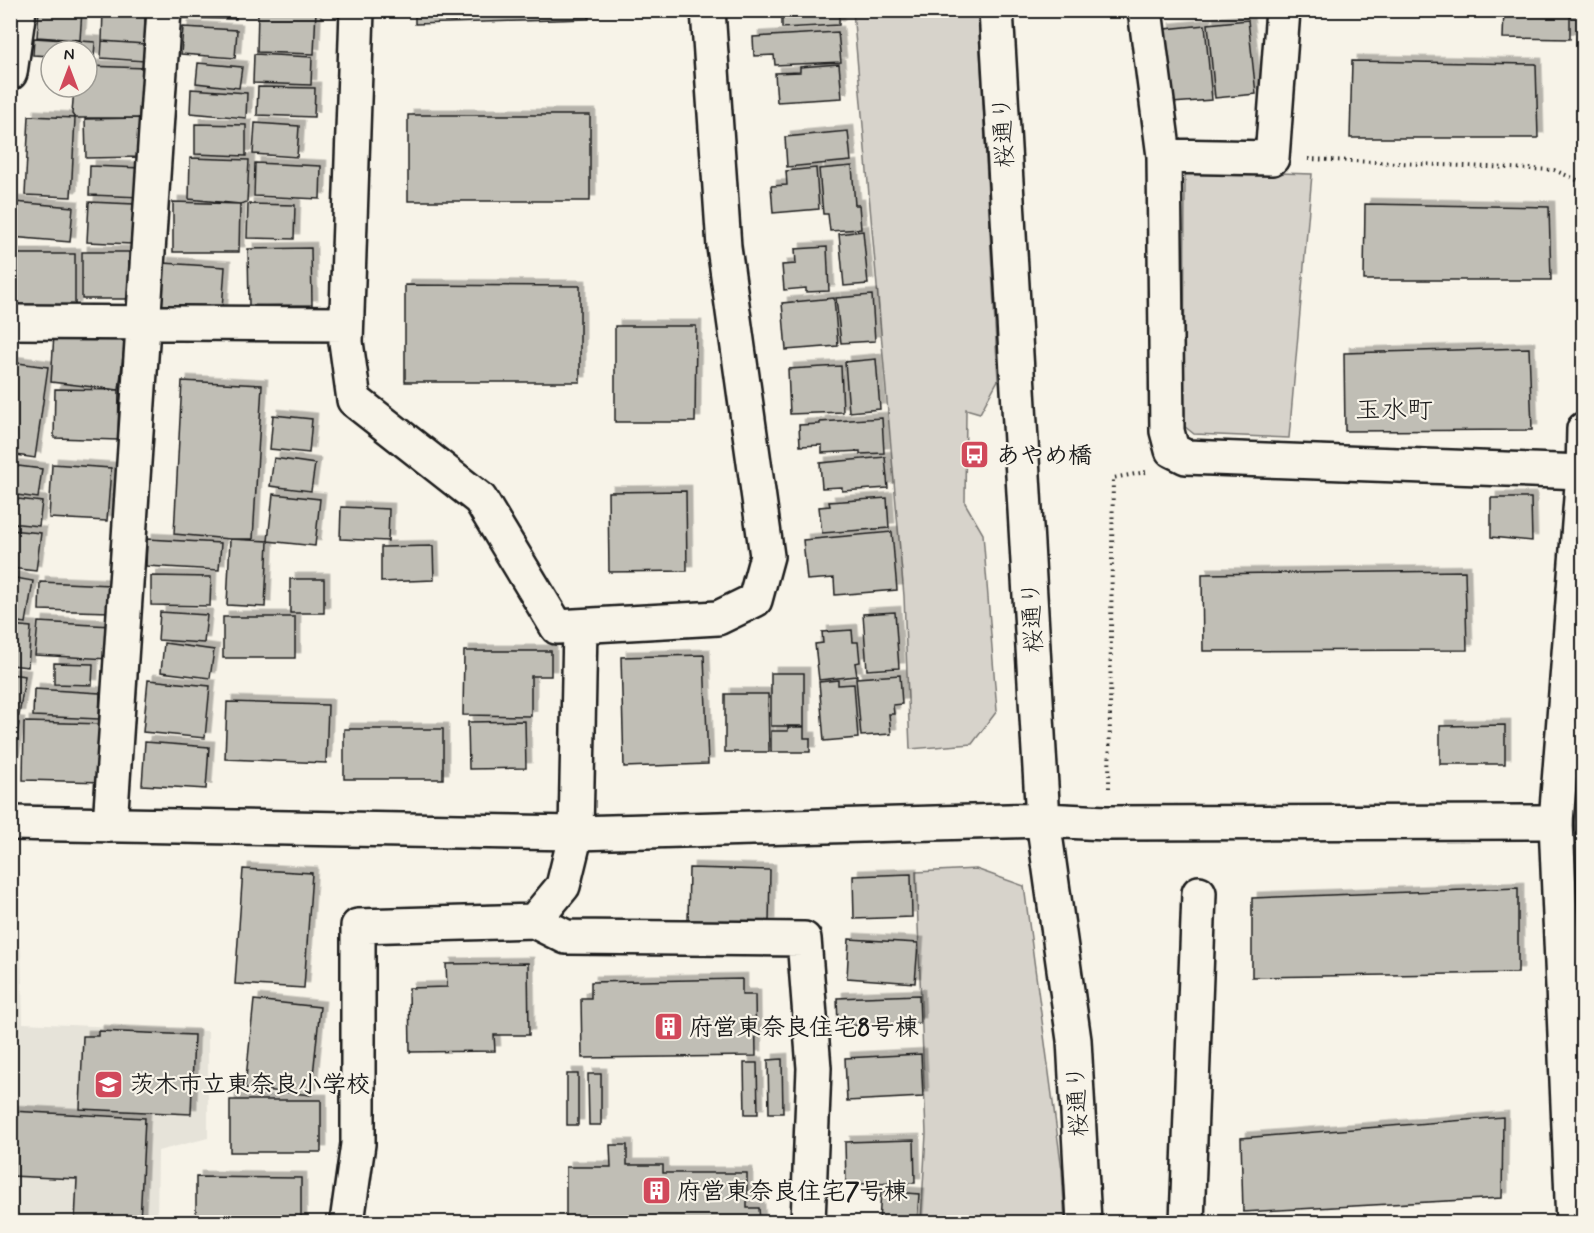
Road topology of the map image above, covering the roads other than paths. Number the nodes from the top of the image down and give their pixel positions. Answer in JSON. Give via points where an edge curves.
{"nodes":[{"id":1,"x":19,"y":10,"type":"edge"},
{"id":2,"x":164,"y":10,"type":"edge"},
{"id":3,"x":357,"y":10,"type":"edge"},
{"id":4,"x":708,"y":10,"type":"edge"},
{"id":5,"x":996,"y":10,"type":"edge"},
{"id":6,"x":1145,"y":10,"type":"edge"},
{"id":7,"x":1283,"y":10,"type":"edge"},
{"id":8,"x":10,"y":73,"type":"edge"},
{"id":9,"x":1164,"y":156,"type":"junction"},
{"id":10,"x":10,"y":322,"type":"edge"},
{"id":11,"x":144,"y":323,"type":"junction"},
{"id":12,"x":346,"y":324,"type":"junction"},
{"id":13,"x":1584,"y":429,"type":"edge"},
{"id":14,"x":1583,"y":472,"type":"edge"},
{"id":15,"x":579,"y":626,"type":"junction"},
{"id":16,"x":1575,"y":696,"type":"edge"},
{"id":17,"x":1043,"y":820,"type":"junction"},
{"id":18,"x":1556,"y":822,"type":"junction"},
{"id":19,"x":10,"y":823,"type":"edge"},
{"id":20,"x":110,"y":825,"type":"junction"},
{"id":21,"x":576,"y":833,"type":"junction"},
{"id":22,"x":1199,"y":893,"type":"dead end"},
{"id":23,"x":534,"y":921,"type":"junction"},
{"id":24,"x":347,"y":1222,"type":"edge"},
{"id":25,"x":808,"y":1222,"type":"edge"},
{"id":26,"x":1084,"y":1222,"type":"edge"},
{"id":27,"x":1187,"y":1222,"type":"edge"},
{"id":28,"x":1573,"y":1222,"type":"edge"}],
"edges":[{"from":1,"to":8,"type":"street"},
{"from":2,"to":11,"type":"street"},
{"from":3,"to":12,"type":"street"},
{"from":4,"to":15,"type":"street","via":[[724,247],[767,556],[755,600],[718,618]]},
{"from":5,"to":17,"type":"street","name":"桜通り"},
{"from":6,"to":9,"type":"street"},
{"from":7,"to":9,"type":"street","via":[[1272,158]]},
{"from":9,"to":14,"type":"street","via":[[1167,431],[1172,450],[1186,457]]},
{"from":10,"to":11,"type":"street"},
{"from":11,"to":12,"type":"street"},
{"from":11,"to":20,"type":"street"},
{"from":12,"to":15,"type":"street","via":[[354,400],[480,499],[557,627]]},
{"from":13,"to":14,"type":"street"},
{"from":14,"to":16,"type":"street"},
{"from":15,"to":21,"type":"street"},
{"from":16,"to":18,"type":"street"},
{"from":17,"to":18,"type":"street"},
{"from":17,"to":21,"type":"street"},
{"from":17,"to":26,"type":"street","name":"桜通り","via":[[1074,1040]]},
{"from":18,"to":28,"type":"street"},
{"from":19,"to":20,"type":"street"},
{"from":20,"to":21,"type":"street"},
{"from":21,"to":23,"type":"street","via":[[562,886]]},
{"from":22,"to":27,"type":"street"},
{"from":23,"to":24,"type":"street","via":[[358,926],[358,1144]]},
{"from":23,"to":25,"type":"street","via":[[566,937],[804,939],[814,1068]]}]}
